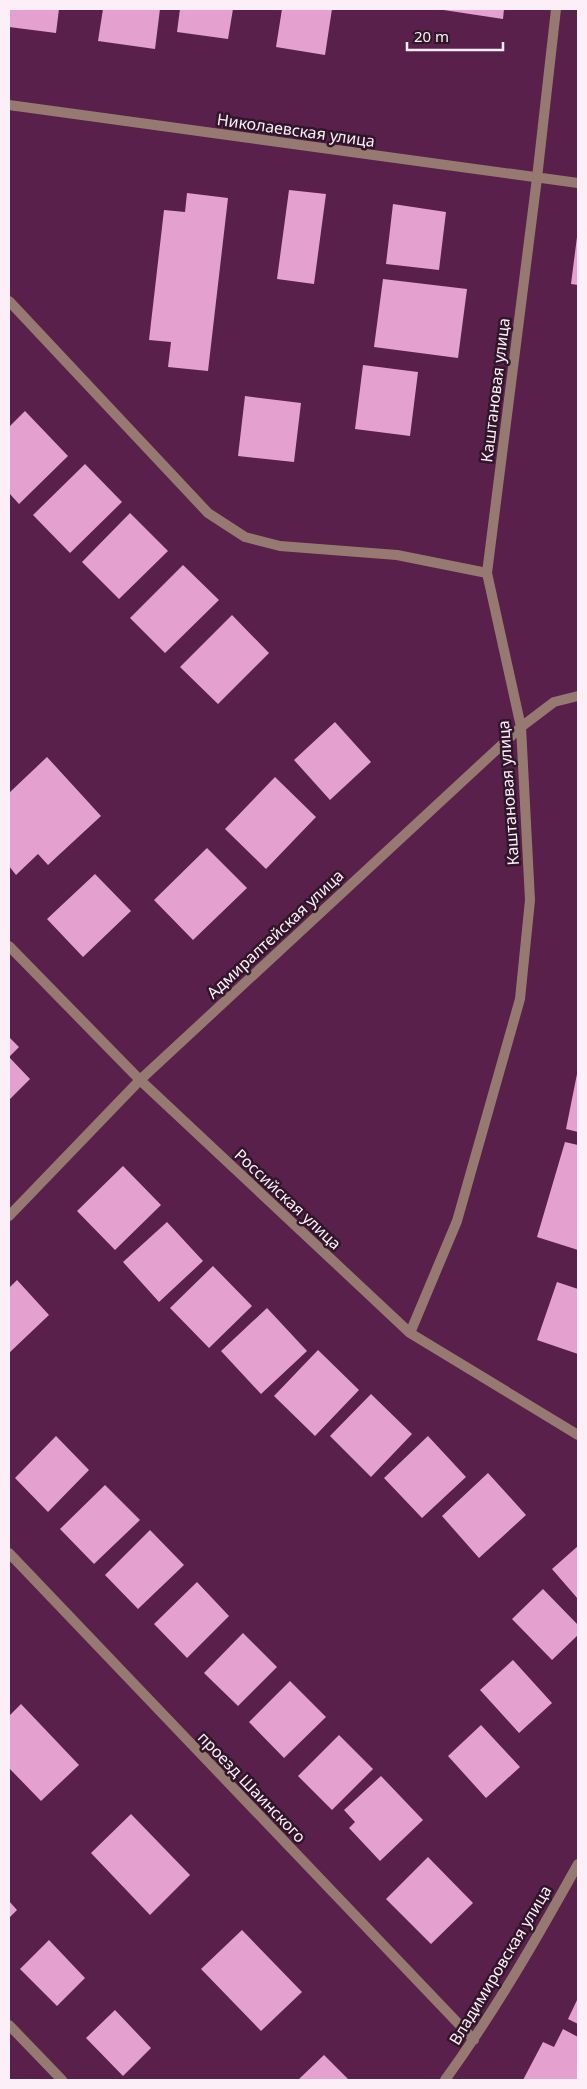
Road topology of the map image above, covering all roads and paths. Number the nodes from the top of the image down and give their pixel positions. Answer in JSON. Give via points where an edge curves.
{"nodes":[{"id":1,"x":556,"y":9,"type":"edge"},
{"id":2,"x":9,"y":105,"type":"edge"},
{"id":3,"x":537,"y":178,"type":"junction"},
{"id":4,"x":578,"y":184,"type":"edge"},
{"id":5,"x":9,"y":301,"type":"edge"},
{"id":6,"x":487,"y":573,"type":"junction"},
{"id":7,"x":578,"y":696,"type":"edge"},
{"id":8,"x":521,"y":727,"type":"junction"},
{"id":9,"x":9,"y":946,"type":"edge"},
{"id":10,"x":140,"y":1080,"type":"junction"},
{"id":11,"x":9,"y":1216,"type":"edge"},
{"id":12,"x":410,"y":1334,"type":"junction"},
{"id":13,"x":578,"y":1435,"type":"edge"},
{"id":14,"x":9,"y":1553,"type":"edge"},
{"id":15,"x":578,"y":1864,"type":"edge"},
{"id":16,"x":9,"y":2025,"type":"edge"},
{"id":17,"x":474,"y":2040,"type":"junction"},
{"id":18,"x":62,"y":2080,"type":"edge"},
{"id":19,"x":445,"y":2080,"type":"edge"}],
"edges":[{"from":1,"to":3,"type":"street","name":"Каштановая улица"},
{"from":2,"to":3,"type":"street","name":"Николаевская улица"},
{"from":3,"to":4,"type":"street","name":"Николаевская улица"},
{"from":3,"to":6,"type":"street","name":"Каштановая улица"},
{"from":5,"to":6,"type":"street","via":[[208,514],[244,537],[280,546],[397,555]]},
{"from":6,"to":8,"type":"street","name":"Каштановая улица"},
{"from":7,"to":8,"type":"street","name":"Адмиралтейская улица","via":[[554,702]]},
{"from":8,"to":10,"type":"street","name":"Адмиралтейская улица"},
{"from":8,"to":12,"type":"street","name":"Каштановая улица","via":[[530,900],[520,999],[457,1221]]},
{"from":9,"to":10,"type":"street","name":"Российская улица"},
{"from":10,"to":11,"type":"street","name":"Адмиралтейская улица"},
{"from":10,"to":12,"type":"street","name":"Российская улица"},
{"from":12,"to":13,"type":"street","name":"Российская улица"},
{"from":14,"to":17,"type":"street","name":"проезд Шаинского"},
{"from":15,"to":17,"type":"street","name":"Владимировская улица"},
{"from":16,"to":18,"type":"street"},
{"from":17,"to":19,"type":"street","name":"Владимировская улица"}]}
